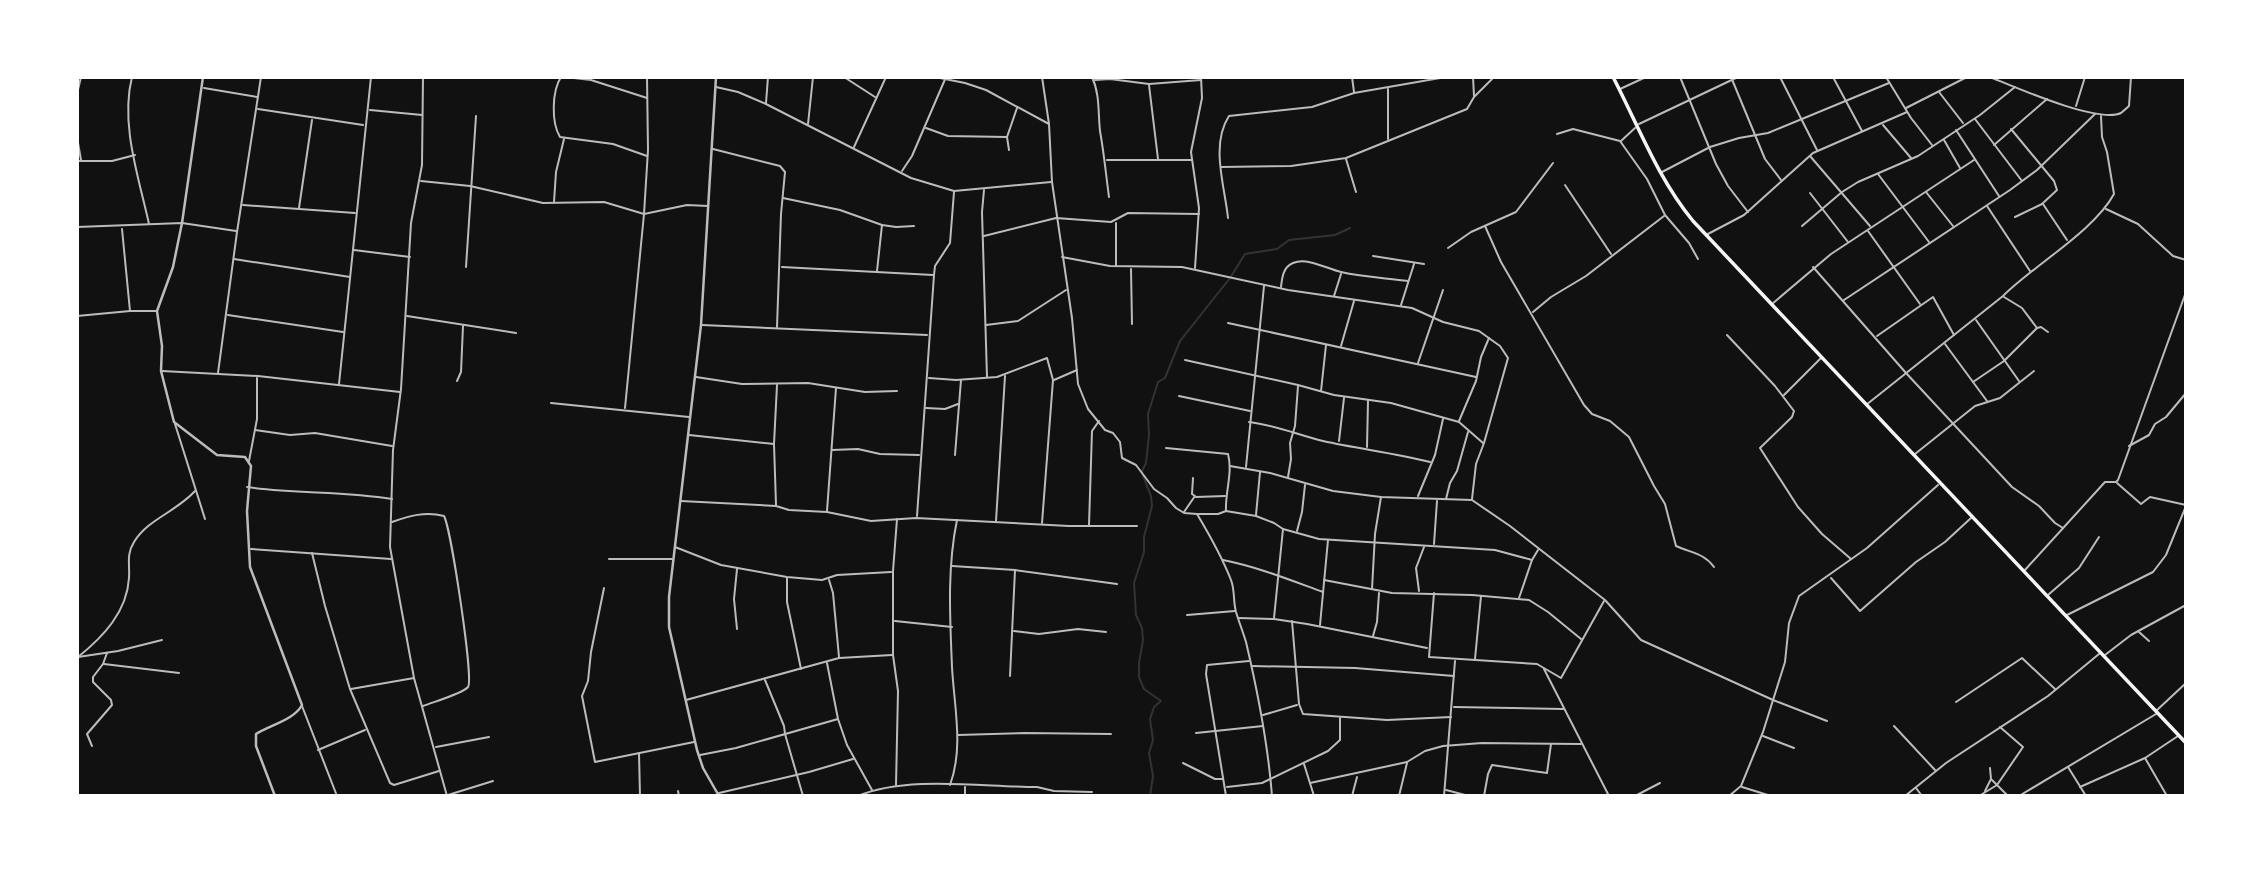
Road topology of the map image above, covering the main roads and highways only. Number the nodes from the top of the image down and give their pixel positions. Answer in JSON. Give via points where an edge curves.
{"nodes":[{"id":1,"x":1613,"y":77,"type":"edge"},
{"id":2,"x":2186,"y":743,"type":"edge"}],
"edges":[{"from":1,"to":2,"type":"main road","via":[[1661,173],[1705,235]]}]}
